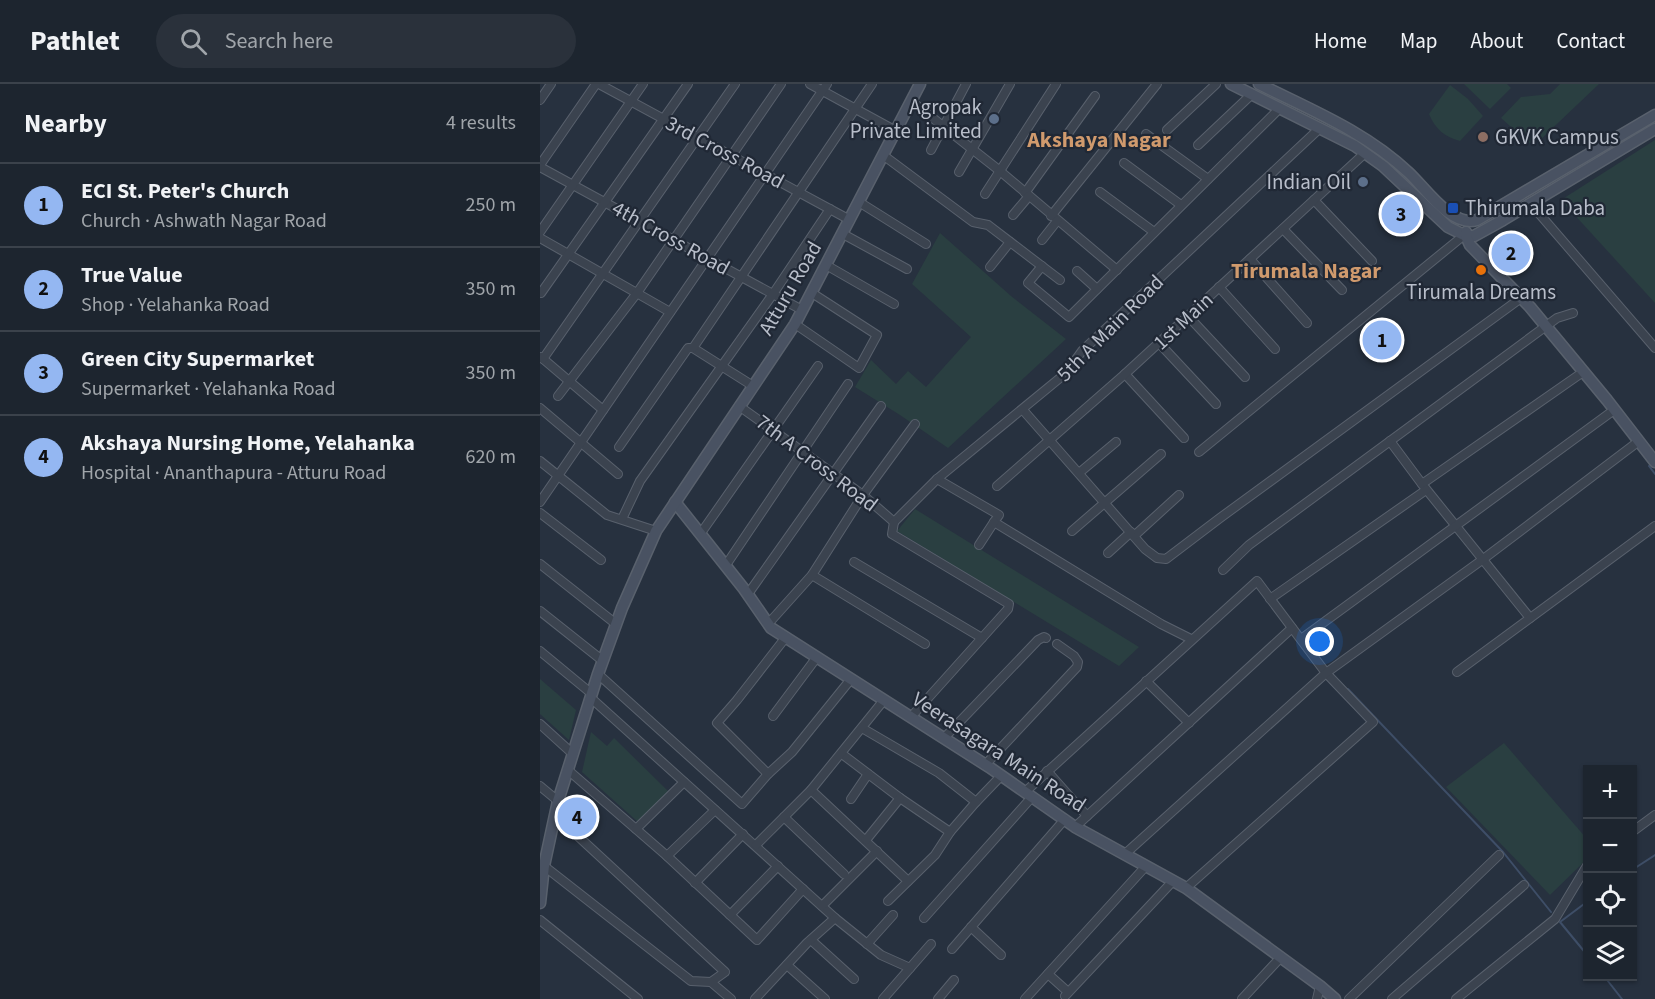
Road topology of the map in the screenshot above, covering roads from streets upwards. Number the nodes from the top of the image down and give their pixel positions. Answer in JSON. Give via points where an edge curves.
{"nodes":[{"id":1,"x":551,"y":84,"type":"edge"},
{"id":2,"x":598,"y":84,"type":"edge"},
{"id":3,"x":643,"y":84,"type":"edge"},
{"id":4,"x":688,"y":84,"type":"edge"},
{"id":5,"x":735,"y":84,"type":"edge"},
{"id":6,"x":781,"y":84,"type":"edge"},
{"id":7,"x":810,"y":84,"type":"edge"},
{"id":8,"x":872,"y":84,"type":"edge"},
{"id":9,"x":920,"y":84,"type":"edge"},
{"id":10,"x":966,"y":84,"type":"edge"},
{"id":11,"x":1010,"y":84,"type":"edge"},
{"id":12,"x":1056,"y":84,"type":"edge"},
{"id":13,"x":1157,"y":84,"type":"edge"},
{"id":14,"x":1216,"y":84,"type":"edge"},
{"id":15,"x":1231,"y":84,"type":"edge"},
{"id":16,"x":1259,"y":84,"type":"edge"},
{"id":17,"x":825,"y":87,"type":"edge"},
{"id":18,"x":1252,"y":94,"type":"junction"},
{"id":19,"x":1095,"y":96,"type":"dead end"},
{"id":20,"x":540,"y":100,"type":"edge"},
{"id":21,"x":631,"y":101,"type":"junction"},
{"id":22,"x":911,"y":101,"type":"junction"},
{"id":23,"x":1280,"y":108,"type":"junction"},
{"id":24,"x":855,"y":109,"type":"junction"},
{"id":25,"x":1655,"y":115,"type":"edge"},
{"id":26,"x":664,"y":119,"type":"junction"},
{"id":27,"x":944,"y":127,"type":"junction"},
{"id":28,"x":1320,"y":128,"type":"junction"},
{"id":29,"x":1655,"y":129,"type":"edge"},
{"id":30,"x":1167,"y":130,"type":"dead end"},
{"id":31,"x":896,"y":131,"type":"junction"},
{"id":32,"x":1146,"y":134,"type":"dead end"},
{"id":33,"x":698,"y":137,"type":"junction"},
{"id":34,"x":1198,"y":145,"type":"dead end"},
{"id":35,"x":931,"y":150,"type":"dead end"},
{"id":36,"x":973,"y":150,"type":"junction"},
{"id":37,"x":1365,"y":153,"type":"junction"},
{"id":38,"x":884,"y":155,"type":"junction"},
{"id":39,"x":732,"y":156,"type":"junction"},
{"id":40,"x":1124,"y":163,"type":"dead end"},
{"id":41,"x":540,"y":166,"type":"edge"},
{"id":42,"x":1000,"y":171,"type":"junction"},
{"id":43,"x":959,"y":172,"type":"dead end"},
{"id":44,"x":765,"y":174,"type":"junction"},
{"id":45,"x":1208,"y":179,"type":"junction"},
{"id":46,"x":573,"y":184,"type":"junction"},
{"id":47,"x":799,"y":192,"type":"junction"},
{"id":48,"x":1100,"y":192,"type":"dead end"},
{"id":49,"x":985,"y":194,"type":"dead end"},
{"id":50,"x":1027,"y":195,"type":"junction"},
{"id":51,"x":1314,"y":200,"type":"junction"},
{"id":52,"x":606,"y":202,"type":"junction"},
{"id":53,"x":859,"y":202,"type":"junction"},
{"id":54,"x":1530,"y":204,"type":"junction"},
{"id":55,"x":1181,"y":205,"type":"junction"},
{"id":56,"x":830,"y":209,"type":"junction"},
{"id":57,"x":1013,"y":215,"type":"dead end"},
{"id":58,"x":1054,"y":218,"type":"junction"},
{"id":59,"x":850,"y":220,"type":"junction"},
{"id":60,"x":640,"y":221,"type":"junction"},
{"id":61,"x":1466,"y":222,"type":"junction"},
{"id":62,"x":1283,"y":229,"type":"junction"},
{"id":63,"x":540,"y":232,"type":"edge"},
{"id":64,"x":1154,"y":232,"type":"junction"},
{"id":65,"x":843,"y":234,"type":"junction"},
{"id":66,"x":1464,"y":236,"type":"junction"},
{"id":67,"x":540,"y":238,"type":"edge"},
{"id":68,"x":674,"y":240,"type":"junction"},
{"id":69,"x":1042,"y":240,"type":"dead end"},
{"id":70,"x":1010,"y":242,"type":"junction"},
{"id":71,"x":926,"y":244,"type":"dead end"},
{"id":72,"x":568,"y":256,"type":"junction"},
{"id":73,"x":707,"y":258,"type":"junction"},
{"id":74,"x":1250,"y":259,"type":"junction"},
{"id":75,"x":1372,"y":261,"type":"dead end"},
{"id":76,"x":826,"y":265,"type":"junction"},
{"id":77,"x":1042,"y":266,"type":"junction"},
{"id":78,"x":990,"y":267,"type":"dead end"},
{"id":79,"x":907,"y":269,"type":"dead end"},
{"id":80,"x":1117,"y":270,"type":"junction"},
{"id":81,"x":1077,"y":271,"type":"dead end"},
{"id":82,"x":604,"y":274,"type":"junction"},
{"id":83,"x":741,"y":277,"type":"junction"},
{"id":84,"x":1060,"y":280,"type":"dead end"},
{"id":85,"x":1219,"y":288,"type":"junction"},
{"id":86,"x":1097,"y":289,"type":"junction"},
{"id":87,"x":1342,"y":290,"type":"dead end"},
{"id":88,"x":541,"y":293,"type":"edge"},
{"id":89,"x":637,"y":293,"type":"junction"},
{"id":90,"x":812,"y":293,"type":"junction"},
{"id":91,"x":773,"y":294,"type":"junction"},
{"id":92,"x":1521,"y":298,"type":"junction"},
{"id":93,"x":894,"y":304,"type":"dead end"},
{"id":94,"x":802,"y":310,"type":"junction"},
{"id":95,"x":670,"y":312,"type":"junction"},
{"id":96,"x":1573,"y":313,"type":"dead end"},
{"id":97,"x":1188,"y":316,"type":"junction"},
{"id":98,"x":1307,"y":323,"type":"dead end"},
{"id":99,"x":795,"y":324,"type":"junction"},
{"id":100,"x":1546,"y":327,"type":"junction"},
{"id":101,"x":1159,"y":343,"type":"junction"},
{"id":102,"x":693,"y":348,"type":"junction"},
{"id":103,"x":1655,"y":348,"type":"edge"},
{"id":104,"x":1275,"y":349,"type":"dead end"},
{"id":105,"x":542,"y":358,"type":"edge"},
{"id":106,"x":721,"y":366,"type":"junction"},
{"id":107,"x":818,"y":366,"type":"dead end"},
{"id":108,"x":1584,"y":372,"type":"junction"},
{"id":109,"x":1125,"y":374,"type":"junction"},
{"id":110,"x":1245,"y":377,"type":"dead end"},
{"id":111,"x":570,"y":382,"type":"junction"},
{"id":112,"x":848,"y":384,"type":"dead end"},
{"id":113,"x":753,"y":386,"type":"junction"},
{"id":114,"x":558,"y":396,"type":"dead end"},
{"id":115,"x":1216,"y":404,"type":"dead end"},
{"id":116,"x":739,"y":406,"type":"junction"},
{"id":117,"x":881,"y":406,"type":"dead end"},
{"id":118,"x":540,"y":408,"type":"edge"},
{"id":119,"x":603,"y":410,"type":"junction"},
{"id":120,"x":1023,"y":410,"type":"junction"},
{"id":121,"x":1614,"y":410,"type":"junction"},
{"id":122,"x":915,"y":424,"type":"dead end"},
{"id":123,"x":774,"y":430,"type":"junction"},
{"id":124,"x":1184,"y":438,"type":"dead end"},
{"id":125,"x":1050,"y":440,"type":"junction"},
{"id":126,"x":1390,"y":441,"type":"junction"},
{"id":127,"x":1639,"y":441,"type":"junction"},
{"id":128,"x":1116,"y":442,"type":"dead end"},
{"id":129,"x":581,"y":443,"type":"junction"},
{"id":130,"x":619,"y":447,"type":"dead end"},
{"id":131,"x":804,"y":452,"type":"junction"},
{"id":132,"x":1199,"y":452,"type":"dead end"},
{"id":133,"x":1161,"y":454,"type":"dead end"},
{"id":134,"x":540,"y":461,"type":"edge"},
{"id":135,"x":1655,"y":462,"type":"edge"},
{"id":136,"x":1079,"y":473,"type":"junction"},
{"id":137,"x":618,"y":474,"type":"dead end"},
{"id":138,"x":833,"y":474,"type":"junction"},
{"id":139,"x":558,"y":476,"type":"junction"},
{"id":140,"x":937,"y":480,"type":"junction"},
{"id":141,"x":997,"y":486,"type":"dead end"},
{"id":142,"x":1424,"y":487,"type":"junction"},
{"id":143,"x":863,"y":495,"type":"junction"},
{"id":144,"x":1179,"y":495,"type":"dead end"},
{"id":145,"x":540,"y":502,"type":"edge"},
{"id":146,"x":675,"y":502,"type":"junction"},
{"id":147,"x":1105,"y":503,"type":"junction"},
{"id":148,"x":540,"y":513,"type":"edge"},
{"id":149,"x":622,"y":519,"type":"junction"},
{"id":150,"x":894,"y":522,"type":"junction"},
{"id":151,"x":994,"y":522,"type":"junction"},
{"id":152,"x":1655,"y":526,"type":"edge"},
{"id":153,"x":1456,"y":527,"type":"junction"},
{"id":154,"x":656,"y":531,"type":"junction"},
{"id":155,"x":1072,"y":531,"type":"dead end"},
{"id":156,"x":701,"y":533,"type":"junction"},
{"id":157,"x":1132,"y":534,"type":"junction"},
{"id":158,"x":979,"y":545,"type":"dead end"},
{"id":159,"x":1108,"y":553,"type":"dead end"},
{"id":160,"x":602,"y":560,"type":"dead end"},
{"id":161,"x":1482,"y":560,"type":"junction"},
{"id":162,"x":854,"y":562,"type":"dead end"},
{"id":163,"x":540,"y":564,"type":"edge"},
{"id":164,"x":726,"y":566,"type":"junction"},
{"id":165,"x":1223,"y":570,"type":"dead end"},
{"id":166,"x":812,"y":575,"type":"junction"},
{"id":167,"x":748,"y":594,"type":"junction"},
{"id":168,"x":1270,"y":599,"type":"junction"},
{"id":169,"x":540,"y":611,"type":"edge"},
{"id":170,"x":1530,"y":618,"type":"junction"},
{"id":171,"x":616,"y":624,"type":"junction"},
{"id":172,"x":768,"y":624,"type":"junction"},
{"id":173,"x":1292,"y":628,"type":"junction"},
{"id":174,"x":786,"y":637,"type":"junction"},
{"id":175,"x":982,"y":638,"type":"junction"},
{"id":176,"x":1046,"y":638,"type":"dead end"},
{"id":177,"x":1191,"y":639,"type":"junction"},
{"id":178,"x":1301,"y":639,"type":"junction"},
{"id":179,"x":925,"y":644,"type":"dead end"},
{"id":180,"x":1057,"y":644,"type":"dead end"},
{"id":181,"x":540,"y":651,"type":"edge"},
{"id":182,"x":817,"y":657,"type":"junction"},
{"id":183,"x":603,"y":661,"type":"junction"},
{"id":184,"x":1457,"y":672,"type":"dead end"},
{"id":185,"x":1326,"y":673,"type":"junction"},
{"id":186,"x":598,"y":674,"type":"junction"},
{"id":187,"x":851,"y":679,"type":"junction"},
{"id":188,"x":1146,"y":681,"type":"junction"},
{"id":189,"x":592,"y":696,"type":"junction"},
{"id":190,"x":884,"y":700,"type":"junction"},
{"id":191,"x":773,"y":716,"type":"dead end"},
{"id":192,"x":911,"y":717,"type":"junction"},
{"id":193,"x":1189,"y":723,"type":"junction"},
{"id":194,"x":540,"y":724,"type":"edge"},
{"id":195,"x":862,"y":728,"type":"junction"},
{"id":196,"x":944,"y":738,"type":"junction"},
{"id":197,"x":573,"y":754,"type":"junction"},
{"id":198,"x":842,"y":754,"type":"junction"},
{"id":199,"x":985,"y":765,"type":"junction"},
{"id":200,"x":568,"y":770,"type":"junction"},
{"id":201,"x":1047,"y":771,"type":"junction"},
{"id":202,"x":768,"y":774,"type":"junction"},
{"id":203,"x":868,"y":774,"type":"junction"},
{"id":204,"x":1001,"y":776,"type":"junction"},
{"id":205,"x":684,"y":782,"type":"junction"},
{"id":206,"x":540,"y":786,"type":"edge"},
{"id":207,"x":811,"y":790,"type":"junction"},
{"id":208,"x":1028,"y":794,"type":"junction"},
{"id":209,"x":900,"y":798,"type":"junction"},
{"id":210,"x":850,"y":799,"type":"dead end"},
{"id":211,"x":558,"y":801,"type":"junction"},
{"id":212,"x":976,"y":802,"type":"junction"},
{"id":213,"x":715,"y":810,"type":"junction"},
{"id":214,"x":555,"y":815,"type":"junction"},
{"id":215,"x":1655,"y":815,"type":"edge"},
{"id":216,"x":1087,"y":816,"type":"junction"},
{"id":217,"x":784,"y":817,"type":"junction"},
{"id":218,"x":1065,"y":819,"type":"junction"},
{"id":219,"x":1075,"y":827,"type":"junction"},
{"id":220,"x":1637,"y":828,"type":"edge"},
{"id":221,"x":636,"y":829,"type":"junction"},
{"id":222,"x":950,"y":832,"type":"junction"},
{"id":223,"x":743,"y":834,"type":"junction"},
{"id":224,"x":544,"y":838,"type":"edge"},
{"id":225,"x":866,"y":840,"type":"junction"},
{"id":226,"x":756,"y":845,"type":"junction"},
{"id":227,"x":877,"y":851,"type":"junction"},
{"id":228,"x":1125,"y":854,"type":"junction"},
{"id":229,"x":1499,"y":855,"type":"dead end"},
{"id":230,"x":667,"y":856,"type":"junction"},
{"id":231,"x":544,"y":866,"type":"junction"},
{"id":232,"x":778,"y":866,"type":"junction"},
{"id":233,"x":1146,"y":866,"type":"junction"},
{"id":234,"x":1583,"y":871,"type":"edge"},
{"id":235,"x":844,"y":874,"type":"dead end"},
{"id":236,"x":1173,"y":880,"type":"junction"},
{"id":237,"x":908,"y":881,"type":"junction"},
{"id":238,"x":695,"y":883,"type":"junction"},
{"id":239,"x":1524,"y":885,"type":"dead end"},
{"id":240,"x":1186,"y":888,"type":"junction"},
{"id":241,"x":802,"y":889,"type":"junction"},
{"id":242,"x":888,"y":901,"type":"dead end"},
{"id":243,"x":540,"y":903,"type":"edge"},
{"id":244,"x":822,"y":906,"type":"junction"},
{"id":245,"x":730,"y":915,"type":"junction"},
{"id":246,"x":893,"y":915,"type":"dead end"},
{"id":247,"x":835,"y":918,"type":"junction"},
{"id":248,"x":924,"y":918,"type":"dead end"},
{"id":249,"x":540,"y":920,"type":"edge"},
{"id":250,"x":971,"y":927,"type":"junction"},
{"id":251,"x":811,"y":940,"type":"junction"},
{"id":252,"x":867,"y":944,"type":"junction"},
{"id":253,"x":931,"y":945,"type":"dead end"},
{"id":254,"x":952,"y":949,"type":"dead end"},
{"id":255,"x":1001,"y":955,"type":"dead end"},
{"id":256,"x":1281,"y":957,"type":"junction"},
{"id":257,"x":787,"y":965,"type":"junction"},
{"id":258,"x":910,"y":968,"type":"junction"},
{"id":259,"x":1048,"y":974,"type":"junction"},
{"id":260,"x":854,"y":979,"type":"dead end"},
{"id":261,"x":954,"y":980,"type":"dead end"},
{"id":262,"x":711,"y":982,"type":"junction"},
{"id":263,"x":1320,"y":986,"type":"junction"},
{"id":264,"x":638,"y":999,"type":"edge"},
{"id":265,"x":731,"y":999,"type":"edge"},
{"id":266,"x":755,"y":999,"type":"edge"},
{"id":267,"x":825,"y":999,"type":"edge"},
{"id":268,"x":883,"y":999,"type":"edge"},
{"id":269,"x":938,"y":999,"type":"edge"},
{"id":270,"x":1025,"y":999,"type":"edge"},
{"id":271,"x":1242,"y":999,"type":"edge"},
{"id":272,"x":1317,"y":999,"type":"edge"},
{"id":273,"x":1335,"y":999,"type":"edge"},
{"id":274,"x":1349,"y":999,"type":"edge"},
{"id":275,"x":1392,"y":999,"type":"edge"},
{"id":276,"x":1456,"y":999,"type":"edge"}],
"edges":[{"from":1,"to":20,"type":"street"},
{"from":2,"to":21,"type":"street","name":"3rd Cross Road"},
{"from":2,"to":41,"type":"street"},
{"from":3,"to":21,"type":"street"},
{"from":4,"to":26,"type":"street"},
{"from":5,"to":33,"type":"street"},
{"from":6,"to":39,"type":"street"},
{"from":7,"to":17,"type":"street"},
{"from":8,"to":24,"type":"street"},
{"from":9,"to":22,"type":"street","name":"Atturu Road"},
{"from":10,"to":27,"type":"street"},
{"from":11,"to":36,"type":"street"},
{"from":12,"to":42,"type":"street"},
{"from":13,"to":58,"type":"street"},
{"from":14,"to":30,"type":"street"},
{"from":15,"to":18,"type":"street"},
{"from":16,"to":61,"type":"street","via":[[1387,153],[1449,213]]},
{"from":17,"to":24,"type":"street"},
{"from":17,"to":44,"type":"street"},
{"from":18,"to":23,"type":"street"},
{"from":18,"to":34,"type":"street"},
{"from":19,"to":50,"type":"street"},
{"from":21,"to":26,"type":"street","name":"3rd Cross Road"},
{"from":21,"to":46,"type":"street"},
{"from":22,"to":27,"type":"street"},
{"from":22,"to":31,"type":"street","name":"Atturu Road"},
{"from":23,"to":28,"type":"street"},
{"from":23,"to":45,"type":"street"},
{"from":24,"to":31,"type":"street"},
{"from":24,"to":47,"type":"street"},
{"from":25,"to":61,"type":"street","via":[[1478,220]]},
{"from":26,"to":33,"type":"street","name":"3rd Cross Road"},
{"from":26,"to":52,"type":"street"},
{"from":27,"to":35,"type":"street"},
{"from":27,"to":36,"type":"street"},
{"from":28,"to":37,"type":"street"},
{"from":28,"to":120,"type":"street","name":"5th A Main Road"},
{"from":29,"to":54,"type":"street"},
{"from":31,"to":38,"type":"street","name":"Atturu Road"},
{"from":32,"to":45,"type":"street"},
{"from":33,"to":39,"type":"street","name":"3rd Cross Road"},
{"from":33,"to":60,"type":"street"},
{"from":36,"to":42,"type":"street"},
{"from":36,"to":43,"type":"street"},
{"from":37,"to":51,"type":"street","name":"1st Main"},
{"from":37,"to":66,"type":"street","via":[[1441,221]]},
{"from":38,"to":53,"type":"street","name":"Atturu Road"},
{"from":38,"to":70,"type":"street","via":[[973,222],[988,225]]},
{"from":39,"to":44,"type":"street","name":"3rd Cross Road"},
{"from":39,"to":68,"type":"street"},
{"from":40,"to":55,"type":"street"},
{"from":41,"to":46,"type":"street","name":"4th Cross Road"},
{"from":42,"to":49,"type":"street"},
{"from":42,"to":50,"type":"street"},
{"from":44,"to":47,"type":"street","name":"3rd Cross Road"},
{"from":44,"to":73,"type":"street"},
{"from":45,"to":55,"type":"street"},
{"from":46,"to":52,"type":"street","name":"4th Cross Road"},
{"from":46,"to":63,"type":"street"},
{"from":47,"to":56,"type":"street","name":"3rd Cross Road"},
{"from":47,"to":83,"type":"street"},
{"from":48,"to":64,"type":"street"},
{"from":50,"to":57,"type":"street"},
{"from":50,"to":58,"type":"street"},
{"from":51,"to":62,"type":"street","name":"1st Main"},
{"from":51,"to":75,"type":"street"},
{"from":52,"to":60,"type":"street","name":"4th Cross Road"},
{"from":52,"to":72,"type":"street"},
{"from":53,"to":59,"type":"street","name":"Atturu Road"},
{"from":53,"to":71,"type":"street"},
{"from":54,"to":66,"type":"street","via":[[1479,234]]},
{"from":54,"to":103,"type":"street"},
{"from":55,"to":64,"type":"street"},
{"from":56,"to":59,"type":"street","name":"3rd Cross Road"},
{"from":56,"to":91,"type":"street"},
{"from":58,"to":69,"type":"street"},
{"from":58,"to":80,"type":"street"},
{"from":59,"to":65,"type":"street","name":"Atturu Road"},
{"from":60,"to":68,"type":"street","name":"4th Cross Road"},
{"from":60,"to":82,"type":"street"},
{"from":61,"to":66,"type":"street"},
{"from":62,"to":74,"type":"street","name":"1st Main"},
{"from":62,"to":87,"type":"street"},
{"from":64,"to":80,"type":"street"},
{"from":65,"to":76,"type":"street","name":"Atturu Road"},
{"from":65,"to":79,"type":"street"},
{"from":66,"to":92,"type":"street"},
{"from":66,"to":132,"type":"street"},
{"from":67,"to":72,"type":"street"},
{"from":68,"to":73,"type":"street","name":"4th Cross Road"},
{"from":68,"to":89,"type":"street"},
{"from":70,"to":77,"type":"street"},
{"from":70,"to":78,"type":"street"},
{"from":72,"to":82,"type":"street"},
{"from":72,"to":88,"type":"street"},
{"from":73,"to":83,"type":"street","name":"4th Cross Road"},
{"from":73,"to":95,"type":"street"},
{"from":74,"to":85,"type":"street","name":"1st Main"},
{"from":74,"to":98,"type":"street"},
{"from":76,"to":90,"type":"street","name":"Atturu Road"},
{"from":76,"to":93,"type":"street"},
{"from":77,"to":84,"type":"street"},
{"from":77,"to":86,"type":"street","via":[[1028,283],[1069,317]]},
{"from":80,"to":86,"type":"street"},
{"from":81,"to":86,"type":"street"},
{"from":82,"to":89,"type":"street"},
{"from":82,"to":105,"type":"street"},
{"from":83,"to":91,"type":"street","name":"4th Cross Road"},
{"from":83,"to":102,"type":"street"},
{"from":85,"to":97,"type":"street","name":"1st Main"},
{"from":85,"to":104,"type":"street"},
{"from":89,"to":95,"type":"street"},
{"from":89,"to":111,"type":"street"},
{"from":90,"to":94,"type":"street","name":"Atturu Road"},
{"from":90,"to":99,"type":"street","via":[[877,335],[859,368]]},
{"from":91,"to":94,"type":"street","name":"4th Cross Road"},
{"from":91,"to":106,"type":"street"},
{"from":92,"to":100,"type":"street"},
{"from":92,"to":157,"type":"street","via":[[1166,559],[1157,558]]},
{"from":94,"to":99,"type":"street","name":"Atturu Road"},
{"from":95,"to":119,"type":"street"},
{"from":96,"to":100,"type":"street"},
{"from":97,"to":101,"type":"street","name":"1st Main"},
{"from":97,"to":110,"type":"street"},
{"from":99,"to":113,"type":"street","name":"Atturu Road"},
{"from":100,"to":108,"type":"street"},
{"from":100,"to":126,"type":"street"},
{"from":101,"to":109,"type":"street","name":"1st Main"},
{"from":101,"to":115,"type":"street"},
{"from":102,"to":106,"type":"street"},
{"from":102,"to":130,"type":"street","via":[[688,348]]},
{"from":105,"to":111,"type":"street"},
{"from":106,"to":113,"type":"street"},
{"from":106,"to":149,"type":"street","via":[[640,481]]},
{"from":107,"to":123,"type":"street"},
{"from":108,"to":121,"type":"street"},
{"from":108,"to":142,"type":"street"},
{"from":109,"to":124,"type":"street"},
{"from":109,"to":125,"type":"street","name":"1st Main"},
{"from":111,"to":114,"type":"street"},
{"from":111,"to":119,"type":"street"},
{"from":112,"to":131,"type":"street"},
{"from":113,"to":116,"type":"street","name":"Atturu Road"},
{"from":116,"to":123,"type":"street","name":"7th A Cross Road"},
{"from":116,"to":146,"type":"street","name":"Atturu Road"},
{"from":117,"to":138,"type":"street"},
{"from":118,"to":129,"type":"street"},
{"from":119,"to":129,"type":"street"},
{"from":120,"to":125,"type":"street"},
{"from":120,"to":140,"type":"street","name":"5th A Main Road"},
{"from":121,"to":127,"type":"street"},
{"from":121,"to":153,"type":"street"},
{"from":122,"to":143,"type":"street"},
{"from":123,"to":131,"type":"street","name":"7th A Cross Road"},
{"from":123,"to":156,"type":"street"},
{"from":125,"to":136,"type":"street"},
{"from":125,"to":141,"type":"street","name":"1st Main"},
{"from":126,"to":142,"type":"street"},
{"from":126,"to":165,"type":"street","via":[[1249,545]]},
{"from":127,"to":135,"type":"street"},
{"from":127,"to":161,"type":"street"},
{"from":128,"to":136,"type":"street"},
{"from":129,"to":137,"type":"street"},
{"from":129,"to":139,"type":"street"},
{"from":131,"to":138,"type":"street","name":"7th A Cross Road"},
{"from":131,"to":164,"type":"street"},
{"from":133,"to":147,"type":"street"},
{"from":134,"to":139,"type":"street"},
{"from":136,"to":147,"type":"street"},
{"from":138,"to":143,"type":"street","name":"7th A Cross Road"},
{"from":138,"to":167,"type":"street"},
{"from":139,"to":145,"type":"street"},
{"from":139,"to":149,"type":"street","via":[[608,515]]},
{"from":140,"to":150,"type":"street","name":"5th A Main Road"},
{"from":140,"to":151,"type":"street","via":[[999,515]]},
{"from":142,"to":153,"type":"street"},
{"from":142,"to":168,"type":"street"},
{"from":143,"to":150,"type":"street","name":"7th A Cross Road"},
{"from":143,"to":166,"type":"street"},
{"from":144,"to":157,"type":"street"},
{"from":146,"to":154,"type":"street","name":"Atturu Road"},
{"from":146,"to":156,"type":"street","name":"Veerasagara Main Road"},
{"from":147,"to":155,"type":"street"},
{"from":147,"to":157,"type":"street"},
{"from":148,"to":160,"type":"street"},
{"from":149,"to":154,"type":"street"},
{"from":150,"to":175,"type":"street","name":"7th A Cross Road","via":[[892,534],[1009,604]]},
{"from":151,"to":158,"type":"street"},
{"from":151,"to":177,"type":"street"},
{"from":152,"to":170,"type":"street"},
{"from":153,"to":161,"type":"street"},
{"from":153,"to":178,"type":"street"},
{"from":154,"to":171,"type":"street","name":"Atturu Road"},
{"from":156,"to":164,"type":"street","name":"Veerasagara Main Road"},
{"from":157,"to":159,"type":"street"},
{"from":161,"to":170,"type":"street"},
{"from":161,"to":185,"type":"street"},
{"from":162,"to":175,"type":"street"},
{"from":163,"to":171,"type":"street"},
{"from":164,"to":167,"type":"street","name":"Veerasagara Main Road"},
{"from":166,"to":172,"type":"street"},
{"from":166,"to":179,"type":"street"},
{"from":167,"to":172,"type":"street","name":"Veerasagara Main Road"},
{"from":168,"to":173,"type":"street"},
{"from":168,"to":177,"type":"street","via":[[1257,582]]},
{"from":169,"to":183,"type":"street"},
{"from":170,"to":184,"type":"street"},
{"from":171,"to":183,"type":"street","name":"Atturu Road"},
{"from":172,"to":174,"type":"street","name":"Veerasagara Main Road"},
{"from":173,"to":178,"type":"street"},
{"from":173,"to":193,"type":"street"},
{"from":174,"to":182,"type":"street","name":"Veerasagara Main Road"},
{"from":174,"to":202,"type":"street","via":[[717,723]]},
{"from":175,"to":192,"type":"street"},
{"from":176,"to":196,"type":"street","via":[[1038,640]]},
{"from":177,"to":188,"type":"street"},
{"from":178,"to":185,"type":"street"},
{"from":180,"to":199,"type":"street","via":[[1074,656],[1077,667]]},
{"from":181,"to":189,"type":"street"},
{"from":182,"to":187,"type":"street","name":"Veerasagara Main Road"},
{"from":182,"to":191,"type":"street"},
{"from":183,"to":186,"type":"street","name":"Atturu Road"},
{"from":185,"to":228,"type":"street"},
{"from":185,"to":240,"type":"street","via":[[1372,722]]},
{"from":186,"to":189,"type":"street","name":"Atturu Road"},
{"from":186,"to":202,"type":"street","via":[[742,804]]},
{"from":187,"to":190,"type":"street","name":"Veerasagara Main Road"},
{"from":187,"to":202,"type":"street","via":[[792,752]]},
{"from":188,"to":193,"type":"street"},
{"from":188,"to":201,"type":"street"},
{"from":189,"to":197,"type":"street","name":"Atturu Road"},
{"from":189,"to":205,"type":"street"},
{"from":190,"to":192,"type":"street","name":"Veerasagara Main Road"},
{"from":190,"to":195,"type":"street"},
{"from":192,"to":196,"type":"street","name":"Veerasagara Main Road"},
{"from":193,"to":216,"type":"street"},
{"from":194,"to":197,"type":"street"},
{"from":195,"to":198,"type":"street"},
{"from":195,"to":212,"type":"street","via":[[939,773]]},
{"from":196,"to":199,"type":"street","name":"Veerasagara Main Road"},
{"from":197,"to":200,"type":"street","name":"Atturu Road"},
{"from":198,"to":203,"type":"street"},
{"from":198,"to":207,"type":"street"},
{"from":199,"to":204,"type":"street","name":"Veerasagara Main Road"},
{"from":200,"to":211,"type":"street","name":"Atturu Road"},
{"from":200,"to":221,"type":"street"},
{"from":201,"to":208,"type":"street"},
{"from":201,"to":216,"type":"street"},
{"from":203,"to":209,"type":"street"},
{"from":203,"to":210,"type":"street"},
{"from":204,"to":208,"type":"street","name":"Veerasagara Main Road"},
{"from":204,"to":212,"type":"street"},
{"from":205,"to":213,"type":"street"},
{"from":205,"to":221,"type":"street"},
{"from":206,"to":211,"type":"street"},
{"from":207,"to":217,"type":"street"},
{"from":207,"to":225,"type":"street"},
{"from":208,"to":218,"type":"street","name":"Veerasagara Main Road"},
{"from":208,"to":248,"type":"street"},
{"from":209,"to":222,"type":"street"},
{"from":209,"to":225,"type":"street"},
{"from":211,"to":214,"type":"street","name":"Atturu Road"},
{"from":212,"to":222,"type":"street"},
{"from":213,"to":223,"type":"street"},
{"from":213,"to":230,"type":"street"},
{"from":214,"to":224,"type":"street","name":"Atturu Road"},
{"from":214,"to":262,"type":"street","via":[[725,972]]},
{"from":215,"to":220,"type":"street"},
{"from":216,"to":219,"type":"street"},
{"from":217,"to":226,"type":"street"},
{"from":217,"to":235,"type":"street"},
{"from":218,"to":219,"type":"street","name":"Veerasagara Main Road"},
{"from":218,"to":250,"type":"street"},
{"from":219,"to":228,"type":"street","name":"Veerasagara Main Road"},
{"from":221,"to":230,"type":"street"},
{"from":222,"to":237,"type":"street","via":[[935,855]]},
{"from":223,"to":226,"type":"street"},
{"from":223,"to":238,"type":"street"},
{"from":224,"to":231,"type":"street","name":"Atturu Road"},
{"from":225,"to":227,"type":"street"},
{"from":226,"to":232,"type":"street"},
{"from":227,"to":237,"type":"street"},
{"from":227,"to":244,"type":"street"},
{"from":228,"to":233,"type":"street","name":"Veerasagara Main Road"},
{"from":229,"to":274,"type":"street"},
{"from":230,"to":238,"type":"street"},
{"from":231,"to":243,"type":"street","name":"Atturu Road"},
{"from":231,"to":262,"type":"street","via":[[691,981]]},
{"from":232,"to":241,"type":"street"},
{"from":232,"to":245,"type":"street"},
{"from":233,"to":236,"type":"street","name":"Veerasagara Main Road"},
{"from":233,"to":259,"type":"street"},
{"from":234,"to":276,"type":"street","via":[[1555,919]]},
{"from":236,"to":240,"type":"street","name":"Veerasagara Main Road"},
{"from":236,"to":259,"type":"street","via":[[1066,994]]},
{"from":237,"to":242,"type":"street"},
{"from":238,"to":245,"type":"street"},
{"from":239,"to":275,"type":"street"},
{"from":240,"to":256,"type":"street","name":"Veerasagara Main Road"},
{"from":241,"to":244,"type":"street"},
{"from":241,"to":245,"type":"street","via":[[757,940]]},
{"from":244,"to":247,"type":"street"},
{"from":246,"to":252,"type":"street"},
{"from":247,"to":251,"type":"street"},
{"from":247,"to":252,"type":"street"},
{"from":249,"to":264,"type":"street"},
{"from":250,"to":254,"type":"street"},
{"from":250,"to":255,"type":"street"},
{"from":251,"to":257,"type":"street"},
{"from":251,"to":260,"type":"street"},
{"from":252,"to":258,"type":"street"},
{"from":253,"to":258,"type":"street"},
{"from":256,"to":263,"type":"street","name":"Veerasagara Main Road"},
{"from":256,"to":271,"type":"street"},
{"from":257,"to":266,"type":"street"},
{"from":257,"to":267,"type":"street"},
{"from":258,"to":268,"type":"street"},
{"from":259,"to":270,"type":"street"},
{"from":261,"to":269,"type":"street"},
{"from":262,"to":265,"type":"street"},
{"from":263,"to":272,"type":"street"},
{"from":263,"to":273,"type":"street","name":"Veerasagara Main Road"}]}
